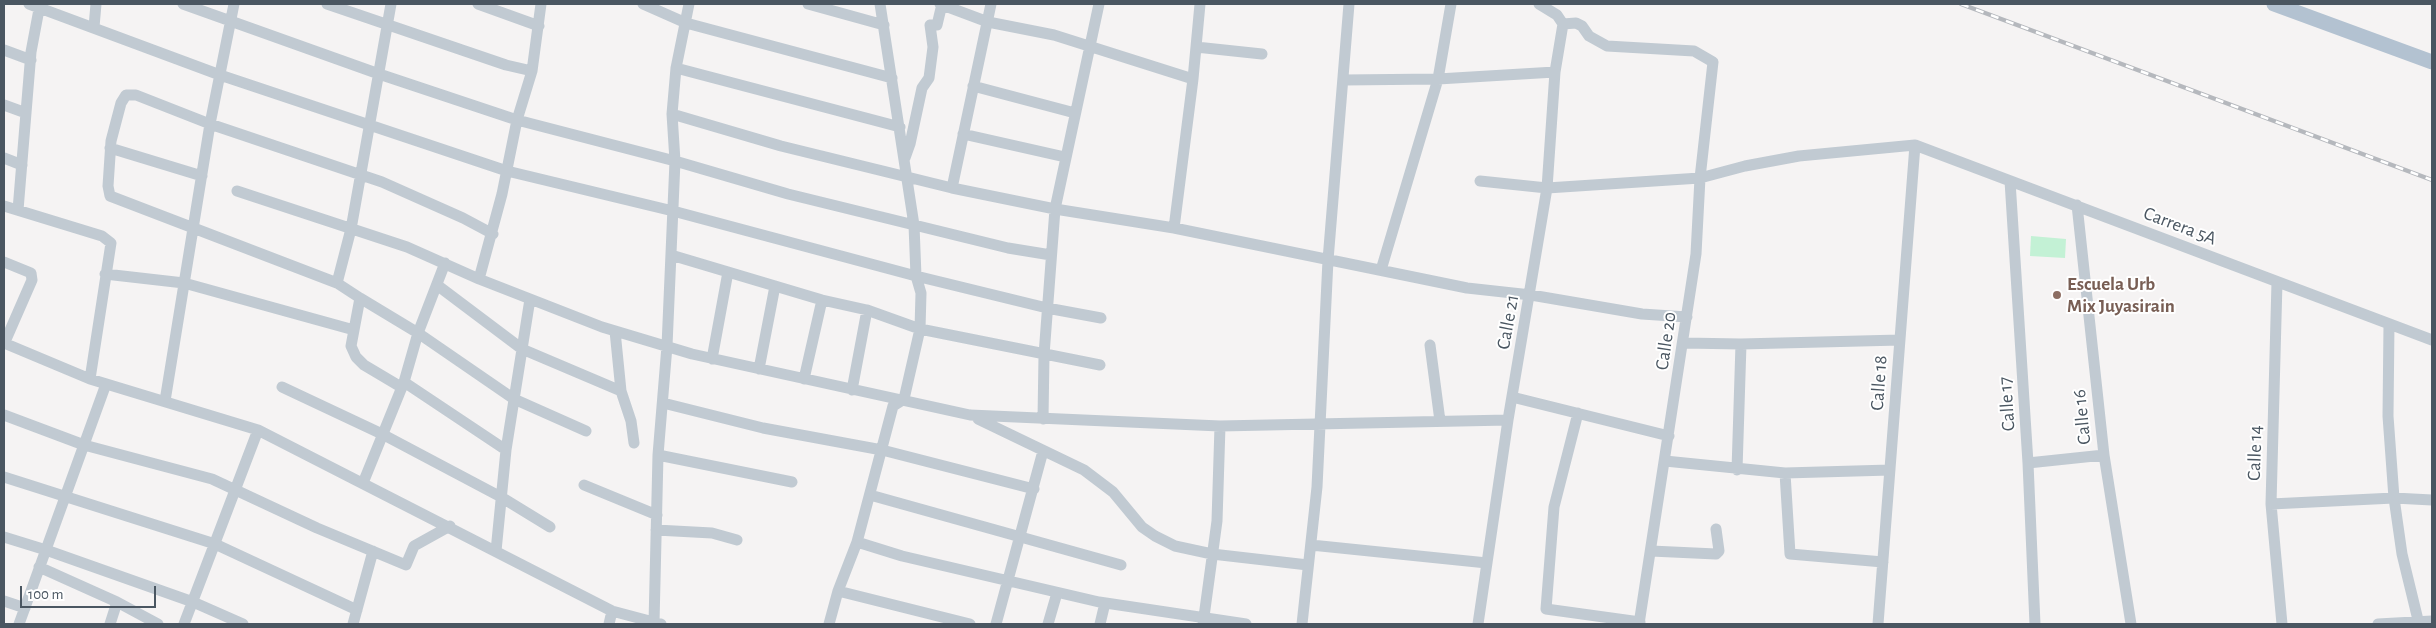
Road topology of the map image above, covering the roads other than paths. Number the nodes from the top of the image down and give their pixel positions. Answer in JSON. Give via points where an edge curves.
{"nodes":[{"id":1,"x":96,"y":4,"type":"edge"},
{"id":2,"x":183,"y":4,"type":"edge"},
{"id":3,"x":234,"y":4,"type":"edge"},
{"id":4,"x":327,"y":4,"type":"edge"},
{"id":5,"x":391,"y":4,"type":"edge"},
{"id":6,"x":478,"y":4,"type":"edge"},
{"id":7,"x":541,"y":4,"type":"edge"},
{"id":8,"x":643,"y":4,"type":"edge"},
{"id":9,"x":689,"y":4,"type":"edge"},
{"id":10,"x":808,"y":4,"type":"edge"},
{"id":11,"x":880,"y":4,"type":"edge"},
{"id":12,"x":941,"y":4,"type":"edge"},
{"id":13,"x":991,"y":4,"type":"edge"},
{"id":14,"x":1099,"y":4,"type":"edge"},
{"id":15,"x":1200,"y":4,"type":"edge"},
{"id":16,"x":1349,"y":4,"type":"edge"},
{"id":17,"x":1452,"y":4,"type":"edge"},
{"id":18,"x":1539,"y":4,"type":"edge"},
{"id":19,"x":2274,"y":4,"type":"edge"},
{"id":20,"x":36,"y":5,"type":"edge"},
{"id":21,"x":231,"y":21,"type":"junction"},
{"id":22,"x":686,"y":22,"type":"junction"},
{"id":23,"x":988,"y":22,"type":"junction"},
{"id":24,"x":1563,"y":24,"type":"junction"},
{"id":25,"x":388,"y":25,"type":"junction"},
{"id":26,"x":884,"y":25,"type":"junction"},
{"id":27,"x":539,"y":26,"type":"junction"},
{"id":28,"x":94,"y":27,"type":"junction"},
{"id":29,"x":1089,"y":45,"type":"junction"},
{"id":30,"x":1196,"y":47,"type":"junction"},
{"id":31,"x":4,"y":50,"type":"edge"},
{"id":32,"x":1262,"y":54,"type":"dead end"},
{"id":33,"x":31,"y":60,"type":"junction"},
{"id":34,"x":2432,"y":62,"type":"edge"},
{"id":35,"x":676,"y":68,"type":"junction"},
{"id":36,"x":532,"y":71,"type":"junction"},
{"id":37,"x":1555,"y":72,"type":"junction"},
{"id":38,"x":380,"y":74,"type":"junction"},
{"id":39,"x":220,"y":75,"type":"junction"},
{"id":40,"x":892,"y":78,"type":"junction"},
{"id":41,"x":1193,"y":79,"type":"junction"},
{"id":42,"x":1438,"y":79,"type":"junction"},
{"id":43,"x":1344,"y":80,"type":"junction"},
{"id":44,"x":973,"y":86,"type":"junction"},
{"id":45,"x":4,"y":105,"type":"edge"},
{"id":46,"x":26,"y":113,"type":"junction"},
{"id":47,"x":1075,"y":113,"type":"junction"},
{"id":48,"x":672,"y":114,"type":"junction"},
{"id":49,"x":517,"y":120,"type":"junction"},
{"id":50,"x":210,"y":124,"type":"junction"},
{"id":51,"x":370,"y":126,"type":"junction"},
{"id":52,"x":900,"y":127,"type":"junction"},
{"id":53,"x":963,"y":134,"type":"junction"},
{"id":54,"x":1915,"y":146,"type":"junction"},
{"id":55,"x":110,"y":148,"type":"junction"},
{"id":56,"x":1066,"y":157,"type":"junction"},
{"id":57,"x":4,"y":158,"type":"edge"},
{"id":58,"x":904,"y":160,"type":"junction"},
{"id":59,"x":675,"y":161,"type":"junction"},
{"id":60,"x":22,"y":164,"type":"junction"},
{"id":61,"x":507,"y":171,"type":"junction"},
{"id":62,"x":362,"y":174,"type":"junction"},
{"id":63,"x":202,"y":176,"type":"junction"},
{"id":64,"x":905,"y":176,"type":"junction"},
{"id":65,"x":1700,"y":178,"type":"junction"},
{"id":66,"x":1480,"y":181,"type":"dead end"},
{"id":67,"x":2010,"y":181,"type":"junction"},
{"id":68,"x":952,"y":188,"type":"junction"},
{"id":69,"x":1547,"y":188,"type":"junction"},
{"id":70,"x":238,"y":192,"type":"dead end"},
{"id":71,"x":2077,"y":205,"type":"junction"},
{"id":72,"x":4,"y":206,"type":"edge"},
{"id":73,"x":1055,"y":209,"type":"junction"},
{"id":74,"x":18,"y":210,"type":"junction"},
{"id":75,"x":673,"y":211,"type":"junction"},
{"id":76,"x":914,"y":225,"type":"junction"},
{"id":77,"x":194,"y":227,"type":"junction"},
{"id":78,"x":1174,"y":228,"type":"junction"},
{"id":79,"x":351,"y":229,"type":"junction"},
{"id":80,"x":492,"y":234,"type":"junction"},
{"id":81,"x":671,"y":255,"type":"junction"},
{"id":82,"x":1051,"y":255,"type":"junction"},
{"id":83,"x":1328,"y":260,"type":"junction"},
{"id":84,"x":4,"y":262,"type":"edge"},
{"id":85,"x":445,"y":263,"type":"junction"},
{"id":86,"x":1381,"y":270,"type":"junction"},
{"id":87,"x":728,"y":272,"type":"junction"},
{"id":88,"x":105,"y":274,"type":"junction"},
{"id":89,"x":916,"y":276,"type":"junction"},
{"id":90,"x":479,"y":279,"type":"junction"},
{"id":91,"x":2278,"y":282,"type":"junction"},
{"id":92,"x":337,"y":283,"type":"junction"},
{"id":93,"x":184,"y":284,"type":"junction"},
{"id":94,"x":437,"y":285,"type":"junction"},
{"id":95,"x":775,"y":286,"type":"junction"},
{"id":96,"x":1531,"y":295,"type":"junction"},
{"id":97,"x":360,"y":298,"type":"junction"},
{"id":98,"x":530,"y":299,"type":"junction"},
{"id":99,"x":822,"y":300,"type":"junction"},
{"id":100,"x":1047,"y":308,"type":"junction"},
{"id":101,"x":868,"y":310,"type":"junction"},
{"id":102,"x":1687,"y":317,"type":"junction"},
{"id":103,"x":1100,"y":318,"type":"dead end"},
{"id":104,"x":2389,"y":324,"type":"junction"},
{"id":105,"x":920,"y":329,"type":"junction"},
{"id":106,"x":354,"y":330,"type":"junction"},
{"id":107,"x":615,"y":331,"type":"junction"},
{"id":108,"x":418,"y":333,"type":"junction"},
{"id":109,"x":1900,"y":340,"type":"junction"},
{"id":110,"x":2432,"y":340,"type":"edge"},
{"id":111,"x":1684,"y":343,"type":"junction"},
{"id":112,"x":4,"y":344,"type":"edge"},
{"id":113,"x":1741,"y":344,"type":"junction"},
{"id":114,"x":1430,"y":345,"type":"dead end"},
{"id":115,"x":667,"y":346,"type":"junction"},
{"id":116,"x":522,"y":349,"type":"junction"},
{"id":117,"x":1044,"y":355,"type":"junction"},
{"id":118,"x":712,"y":359,"type":"junction"},
{"id":119,"x":1100,"y":365,"type":"dead end"},
{"id":120,"x":759,"y":369,"type":"junction"},
{"id":121,"x":90,"y":379,"type":"junction"},
{"id":122,"x":804,"y":379,"type":"junction"},
{"id":123,"x":106,"y":384,"type":"junction"},
{"id":124,"x":402,"y":384,"type":"junction"},
{"id":125,"x":282,"y":387,"type":"dead end"},
{"id":126,"x":852,"y":390,"type":"junction"},
{"id":127,"x":621,"y":392,"type":"junction"},
{"id":128,"x":1512,"y":397,"type":"junction"},
{"id":129,"x":514,"y":399,"type":"junction"},
{"id":130,"x":904,"y":399,"type":"junction"},
{"id":131,"x":165,"y":401,"type":"junction"},
{"id":132,"x":663,"y":403,"type":"junction"},
{"id":133,"x":1578,"y":413,"type":"junction"},
{"id":134,"x":4,"y":415,"type":"edge"},
{"id":135,"x":970,"y":415,"type":"junction"},
{"id":136,"x":1042,"y":419,"type":"junction"},
{"id":137,"x":1508,"y":420,"type":"junction"},
{"id":138,"x":1440,"y":421,"type":"junction"},
{"id":139,"x":1321,"y":424,"type":"junction"},
{"id":140,"x":1220,"y":426,"type":"junction"},
{"id":141,"x":258,"y":430,"type":"junction"},
{"id":142,"x":586,"y":431,"type":"dead end"},
{"id":143,"x":382,"y":434,"type":"junction"},
{"id":144,"x":1669,"y":436,"type":"junction"},
{"id":145,"x":634,"y":443,"type":"dead end"},
{"id":146,"x":84,"y":445,"type":"junction"},
{"id":147,"x":506,"y":450,"type":"junction"},
{"id":148,"x":882,"y":450,"type":"junction"},
{"id":149,"x":1043,"y":450,"type":"junction"},
{"id":150,"x":2104,"y":454,"type":"junction"},
{"id":151,"x":658,"y":455,"type":"junction"},
{"id":152,"x":1665,"y":461,"type":"junction"},
{"id":153,"x":2028,"y":463,"type":"junction"},
{"id":154,"x":1737,"y":470,"type":"junction"},
{"id":155,"x":1890,"y":470,"type":"junction"},
{"id":156,"x":1785,"y":473,"type":"junction"},
{"id":157,"x":4,"y":477,"type":"edge"},
{"id":158,"x":792,"y":482,"type":"dead end"},
{"id":159,"x":363,"y":484,"type":"junction"},
{"id":160,"x":584,"y":484,"type":"dead end"},
{"id":161,"x":1034,"y":488,"type":"junction"},
{"id":162,"x":236,"y":490,"type":"junction"},
{"id":163,"x":870,"y":495,"type":"junction"},
{"id":164,"x":501,"y":497,"type":"junction"},
{"id":165,"x":65,"y":498,"type":"junction"},
{"id":166,"x":2394,"y":498,"type":"junction"},
{"id":167,"x":2432,"y":500,"type":"edge"},
{"id":168,"x":2271,"y":504,"type":"junction"},
{"id":169,"x":657,"y":515,"type":"junction"},
{"id":170,"x":450,"y":526,"type":"junction"},
{"id":171,"x":550,"y":527,"type":"dead end"},
{"id":172,"x":1716,"y":529,"type":"dead end"},
{"id":173,"x":656,"y":530,"type":"junction"},
{"id":174,"x":1021,"y":536,"type":"junction"},
{"id":175,"x":4,"y":538,"type":"edge"},
{"id":176,"x":737,"y":540,"type":"dead end"},
{"id":177,"x":857,"y":542,"type":"junction"},
{"id":178,"x":215,"y":544,"type":"junction"},
{"id":179,"x":1311,"y":545,"type":"junction"},
{"id":180,"x":46,"y":550,"type":"junction"},
{"id":181,"x":1651,"y":550,"type":"junction"},
{"id":182,"x":373,"y":551,"type":"junction"},
{"id":183,"x":496,"y":551,"type":"junction"},
{"id":184,"x":1212,"y":554,"type":"junction"},
{"id":185,"x":1883,"y":562,"type":"junction"},
{"id":186,"x":1487,"y":563,"type":"junction"},
{"id":187,"x":1121,"y":565,"type":"dead end"},
{"id":188,"x":1308,"y":565,"type":"junction"},
{"id":189,"x":40,"y":567,"type":"junction"},
{"id":190,"x":1008,"y":582,"type":"junction"},
{"id":191,"x":838,"y":591,"type":"junction"},
{"id":192,"x":1057,"y":593,"type":"junction"},
{"id":193,"x":4,"y":601,"type":"edge"},
{"id":194,"x":117,"y":602,"type":"junction"},
{"id":195,"x":192,"y":602,"type":"junction"},
{"id":196,"x":1105,"y":604,"type":"junction"},
{"id":197,"x":25,"y":608,"type":"junction"},
{"id":198,"x":357,"y":610,"type":"junction"},
{"id":199,"x":612,"y":611,"type":"junction"},
{"id":200,"x":2432,"y":621,"type":"edge"},
{"id":201,"x":1203,"y":622,"type":"edge"},
{"id":202,"x":658,"y":623,"type":"edge"},
{"id":203,"x":1640,"y":623,"type":"edge"},
{"id":204,"x":2419,"y":623,"type":"edge"},
{"id":205,"x":19,"y":624,"type":"edge"},
{"id":206,"x":110,"y":624,"type":"edge"},
{"id":207,"x":158,"y":624,"type":"edge"},
{"id":208,"x":184,"y":624,"type":"edge"},
{"id":209,"x":243,"y":624,"type":"edge"},
{"id":210,"x":353,"y":624,"type":"edge"},
{"id":211,"x":609,"y":624,"type":"edge"},
{"id":212,"x":829,"y":624,"type":"edge"},
{"id":213,"x":970,"y":624,"type":"edge"},
{"id":214,"x":996,"y":624,"type":"edge"},
{"id":215,"x":1048,"y":624,"type":"edge"},
{"id":216,"x":1100,"y":624,"type":"edge"},
{"id":217,"x":1246,"y":624,"type":"edge"},
{"id":218,"x":1302,"y":624,"type":"edge"},
{"id":219,"x":1478,"y":624,"type":"edge"},
{"id":220,"x":1878,"y":624,"type":"edge"},
{"id":221,"x":2035,"y":624,"type":"edge"},
{"id":222,"x":2131,"y":624,"type":"edge"},
{"id":223,"x":2282,"y":624,"type":"edge"},
{"id":224,"x":2378,"y":624,"type":"edge"}],
"edges":[{"from":1,"to":28,"type":"street"},
{"from":2,"to":21,"type":"street"},
{"from":3,"to":21,"type":"street"},
{"from":4,"to":25,"type":"street"},
{"from":5,"to":25,"type":"street"},
{"from":6,"to":27,"type":"street"},
{"from":7,"to":27,"type":"street"},
{"from":8,"to":22,"type":"street"},
{"from":9,"to":22,"type":"street"},
{"from":10,"to":26,"type":"street"},
{"from":11,"to":26,"type":"street"},
{"from":12,"to":23,"type":"street"},
{"from":12,"to":58,"type":"street","via":[[937,25],[930,25],[933,47],[929,78],[922,88]]},
{"from":13,"to":23,"type":"street"},
{"from":14,"to":29,"type":"street"},
{"from":15,"to":30,"type":"street"},
{"from":16,"to":43,"type":"street"},
{"from":17,"to":42,"type":"street"},
{"from":18,"to":24,"type":"street","via":[[1557,15]]},
{"from":19,"to":34,"type":"main road"},
{"from":20,"to":28,"type":"street"},
{"from":20,"to":33,"type":"street"},
{"from":21,"to":38,"type":"street"},
{"from":21,"to":39,"type":"street"},
{"from":22,"to":35,"type":"street"},
{"from":22,"to":40,"type":"street"},
{"from":23,"to":29,"type":"street","via":[[1054,34]]},
{"from":23,"to":44,"type":"street"},
{"from":24,"to":37,"type":"street","name":"Calle 21"},
{"from":24,"to":65,"type":"street","name":"Calle 20","via":[[1576,23],[1596,42],[1607,46],[1694,51],[1713,62]]},
{"from":25,"to":36,"type":"street"},
{"from":25,"to":38,"type":"street"},
{"from":26,"to":40,"type":"street"},
{"from":27,"to":36,"type":"street"},
{"from":28,"to":39,"type":"street"},
{"from":29,"to":41,"type":"street"},
{"from":29,"to":47,"type":"street"},
{"from":30,"to":32,"type":"street"},
{"from":30,"to":41,"type":"street"},
{"from":31,"to":33,"type":"street"},
{"from":33,"to":46,"type":"street"},
{"from":35,"to":48,"type":"street"},
{"from":35,"to":52,"type":"street"},
{"from":36,"to":49,"type":"street"},
{"from":37,"to":42,"type":"street"},
{"from":37,"to":69,"type":"street","name":"Calle 21"},
{"from":38,"to":49,"type":"street"},
{"from":38,"to":51,"type":"street"},
{"from":39,"to":50,"type":"street"},
{"from":39,"to":51,"type":"street"},
{"from":40,"to":52,"type":"street"},
{"from":41,"to":78,"type":"street"},
{"from":42,"to":43,"type":"street"},
{"from":42,"to":86,"type":"street"},
{"from":43,"to":83,"type":"street"},
{"from":44,"to":47,"type":"street"},
{"from":44,"to":53,"type":"street"},
{"from":45,"to":46,"type":"street"},
{"from":46,"to":60,"type":"street"},
{"from":47,"to":56,"type":"street"},
{"from":48,"to":59,"type":"street"},
{"from":48,"to":64,"type":"street","via":[[781,146]]},
{"from":49,"to":59,"type":"street"},
{"from":49,"to":61,"type":"street"},
{"from":50,"to":55,"type":"street","via":[[136,95],[126,95]]},
{"from":50,"to":62,"type":"street"},
{"from":50,"to":63,"type":"street"},
{"from":51,"to":61,"type":"street"},
{"from":51,"to":62,"type":"street"},
{"from":52,"to":58,"type":"street"},
{"from":53,"to":56,"type":"street"},
{"from":53,"to":68,"type":"street"},
{"from":54,"to":65,"type":"street","via":[[1799,156]]},
{"from":54,"to":67,"type":"street","name":"Carrera 5A"},
{"from":54,"to":109,"type":"street","name":"Calle 18"},
{"from":55,"to":63,"type":"street"},
{"from":55,"to":77,"type":"street","via":[[110,196]]},
{"from":56,"to":73,"type":"street"},
{"from":57,"to":60,"type":"street"},
{"from":58,"to":64,"type":"street"},
{"from":59,"to":75,"type":"street"},
{"from":59,"to":76,"type":"street","via":[[788,194]]},
{"from":60,"to":74,"type":"street"},
{"from":61,"to":75,"type":"street"},
{"from":61,"to":80,"type":"street"},
{"from":62,"to":79,"type":"street"},
{"from":62,"to":80,"type":"street"},
{"from":63,"to":77,"type":"street"},
{"from":64,"to":68,"type":"street"},
{"from":64,"to":76,"type":"street"},
{"from":65,"to":69,"type":"street"},
{"from":65,"to":102,"type":"street","name":"Calle 20","via":[[1696,254]]},
{"from":66,"to":69,"type":"street"},
{"from":67,"to":71,"type":"street","name":"Carrera 5A"},
{"from":67,"to":153,"type":"street","name":"Calle 17"},
{"from":68,"to":73,"type":"street"},
{"from":69,"to":96,"type":"street","name":"Calle 21"},
{"from":70,"to":79,"type":"street"},
{"from":71,"to":91,"type":"street","name":"Carrera 5A"},
{"from":71,"to":150,"type":"street","name":"Calle 16"},
{"from":72,"to":74,"type":"street"},
{"from":73,"to":78,"type":"street"},
{"from":73,"to":82,"type":"street"},
{"from":74,"to":88,"type":"street","via":[[108,238],[111,242]]},
{"from":75,"to":81,"type":"street"},
{"from":75,"to":89,"type":"street"},
{"from":76,"to":82,"type":"street"},
{"from":76,"to":89,"type":"street"},
{"from":77,"to":92,"type":"street"},
{"from":77,"to":93,"type":"street"},
{"from":78,"to":83,"type":"street"},
{"from":79,"to":85,"type":"street"},
{"from":79,"to":92,"type":"street"},
{"from":80,"to":90,"type":"street"},
{"from":81,"to":87,"type":"street"},
{"from":81,"to":115,"type":"street"},
{"from":82,"to":100,"type":"street"},
{"from":83,"to":86,"type":"street"},
{"from":83,"to":139,"type":"street"},
{"from":84,"to":112,"type":"street","via":[[31,273],[32,280]]},
{"from":85,"to":90,"type":"street"},
{"from":85,"to":94,"type":"street"},
{"from":86,"to":96,"type":"street","via":[[1467,288]]},
{"from":87,"to":95,"type":"street"},
{"from":87,"to":118,"type":"street"},
{"from":88,"to":93,"type":"street"},
{"from":88,"to":121,"type":"street"},
{"from":89,"to":100,"type":"street"},
{"from":89,"to":105,"type":"street","via":[[922,293]]},
{"from":90,"to":98,"type":"street"},
{"from":91,"to":104,"type":"street","name":"Carrera 5A"},
{"from":91,"to":168,"type":"street","name":"Calle 14"},
{"from":92,"to":97,"type":"street"},
{"from":93,"to":106,"type":"street"},
{"from":93,"to":131,"type":"street"},
{"from":94,"to":108,"type":"street"},
{"from":94,"to":116,"type":"street"},
{"from":95,"to":99,"type":"street"},
{"from":95,"to":120,"type":"street"},
{"from":96,"to":102,"type":"street","via":[[1642,314]]},
{"from":96,"to":128,"type":"street","name":"Calle 21"},
{"from":97,"to":106,"type":"street"},
{"from":97,"to":108,"type":"street"},
{"from":98,"to":107,"type":"street"},
{"from":98,"to":116,"type":"street"},
{"from":99,"to":101,"type":"street"},
{"from":99,"to":122,"type":"street"},
{"from":100,"to":103,"type":"street"},
{"from":100,"to":117,"type":"street"},
{"from":101,"to":105,"type":"street"},
{"from":101,"to":126,"type":"street"},
{"from":102,"to":111,"type":"street","name":"Calle 20"},
{"from":104,"to":110,"type":"street","name":"Carrera 5A"},
{"from":104,"to":166,"type":"street","via":[[2388,416]]},
{"from":105,"to":117,"type":"street"},
{"from":105,"to":130,"type":"street"},
{"from":106,"to":124,"type":"street","via":[[351,346],[356,357],[364,365]]},
{"from":107,"to":115,"type":"street"},
{"from":107,"to":127,"type":"street"},
{"from":108,"to":124,"type":"street"},
{"from":108,"to":129,"type":"street"},
{"from":109,"to":113,"type":"street"},
{"from":109,"to":155,"type":"street","name":"Calle 18"},
{"from":111,"to":113,"type":"street"},
{"from":111,"to":144,"type":"street","name":"Calle 20"},
{"from":112,"to":121,"type":"street"},
{"from":113,"to":154,"type":"street"},
{"from":114,"to":138,"type":"street"},
{"from":115,"to":118,"type":"street"},
{"from":115,"to":132,"type":"street"},
{"from":116,"to":127,"type":"street"},
{"from":116,"to":129,"type":"street"},
{"from":117,"to":119,"type":"street"},
{"from":117,"to":136,"type":"street"},
{"from":118,"to":120,"type":"street"},
{"from":120,"to":122,"type":"street"},
{"from":121,"to":123,"type":"street"},
{"from":122,"to":126,"type":"street"},
{"from":123,"to":131,"type":"street"},
{"from":123,"to":146,"type":"street"},
{"from":124,"to":143,"type":"street"},
{"from":124,"to":147,"type":"street"},
{"from":125,"to":143,"type":"street"},
{"from":126,"to":130,"type":"street"},
{"from":127,"to":145,"type":"street","via":[[631,420]]},
{"from":128,"to":133,"type":"street"},
{"from":128,"to":137,"type":"street","name":"Calle 21"},
{"from":129,"to":142,"type":"street"},
{"from":129,"to":147,"type":"street"},
{"from":130,"to":135,"type":"street"},
{"from":130,"to":148,"type":"street","via":[[893,406]]},
{"from":131,"to":141,"type":"street"},
{"from":132,"to":148,"type":"street","via":[[763,428]]},
{"from":132,"to":151,"type":"street"},
{"from":133,"to":144,"type":"street"},
{"from":133,"to":203,"type":"street","via":[[1554,507],[1546,609]]},
{"from":134,"to":146,"type":"street"},
{"from":135,"to":136,"type":"street"},
{"from":135,"to":149,"type":"street"},
{"from":136,"to":140,"type":"street"},
{"from":137,"to":138,"type":"street"},
{"from":137,"to":186,"type":"street","name":"Calle 21"},
{"from":138,"to":139,"type":"street"},
{"from":139,"to":140,"type":"street"},
{"from":139,"to":179,"type":"street"},
{"from":140,"to":184,"type":"street","via":[[1217,521]]},
{"from":141,"to":159,"type":"street"},
{"from":141,"to":162,"type":"street"},
{"from":143,"to":159,"type":"street"},
{"from":143,"to":164,"type":"street"},
{"from":144,"to":152,"type":"street","name":"Calle 20"},
{"from":146,"to":162,"type":"street","via":[[212,479]]},
{"from":146,"to":165,"type":"street"},
{"from":147,"to":164,"type":"street"},
{"from":148,"to":161,"type":"street"},
{"from":148,"to":163,"type":"street"},
{"from":149,"to":161,"type":"street"},
{"from":149,"to":184,"type":"street","via":[[1084,470],[1113,492],[1142,527],[1154,536],[1175,546]]},
{"from":150,"to":153,"type":"street"},
{"from":150,"to":222,"type":"street","name":"Calle 16"},
{"from":151,"to":158,"type":"street"},
{"from":151,"to":169,"type":"street"},
{"from":152,"to":154,"type":"street"},
{"from":152,"to":181,"type":"street","name":"Calle 20"},
{"from":153,"to":221,"type":"street","name":"Calle 17"},
{"from":154,"to":156,"type":"street"},
{"from":155,"to":156,"type":"street"},
{"from":155,"to":185,"type":"street","name":"Calle 18"},
{"from":156,"to":185,"type":"street","via":[[1790,554]]},
{"from":157,"to":165,"type":"street"},
{"from":159,"to":170,"type":"street"},
{"from":160,"to":169,"type":"street"},
{"from":161,"to":174,"type":"street"},
{"from":162,"to":178,"type":"street"},
{"from":162,"to":182,"type":"street"},
{"from":163,"to":174,"type":"street"},
{"from":163,"to":177,"type":"street"},
{"from":164,"to":171,"type":"street"},
{"from":164,"to":183,"type":"street"},
{"from":165,"to":178,"type":"street"},
{"from":165,"to":180,"type":"street"},
{"from":166,"to":167,"type":"street"},
{"from":166,"to":168,"type":"street"},
{"from":166,"to":204,"type":"street","via":[[2402,554]]},
{"from":168,"to":223,"type":"street","name":"Calle 14"},
{"from":169,"to":173,"type":"street"},
{"from":170,"to":182,"type":"street","via":[[414,546],[406,565]]},
{"from":170,"to":183,"type":"street"},
{"from":172,"to":181,"type":"street","via":[[1719,551],[1716,554]]},
{"from":173,"to":176,"type":"street","via":[[712,533]]},
{"from":173,"to":202,"type":"street"},
{"from":174,"to":187,"type":"street"},
{"from":174,"to":190,"type":"street"},
{"from":175,"to":180,"type":"street"},
{"from":177,"to":190,"type":"street"},
{"from":177,"to":191,"type":"street"},
{"from":178,"to":195,"type":"street"},
{"from":178,"to":198,"type":"street"},
{"from":179,"to":186,"type":"street"},
{"from":179,"to":188,"type":"street"},
{"from":180,"to":189,"type":"street"},
{"from":180,"to":195,"type":"street"},
{"from":181,"to":203,"type":"street","name":"Calle 20"},
{"from":182,"to":198,"type":"street"},
{"from":183,"to":199,"type":"street"},
{"from":184,"to":188,"type":"street"},
{"from":184,"to":201,"type":"street"},
{"from":185,"to":220,"type":"street","name":"Calle 18"},
{"from":186,"to":219,"type":"street","name":"Calle 21"},
{"from":188,"to":218,"type":"street"},
{"from":189,"to":194,"type":"street"},
{"from":189,"to":197,"type":"street"},
{"from":190,"to":192,"type":"street"},
{"from":190,"to":214,"type":"street"},
{"from":191,"to":212,"type":"street"},
{"from":191,"to":213,"type":"street"},
{"from":192,"to":196,"type":"street"},
{"from":192,"to":215,"type":"street"},
{"from":193,"to":197,"type":"street"},
{"from":194,"to":206,"type":"street"},
{"from":194,"to":207,"type":"street"},
{"from":195,"to":208,"type":"street"},
{"from":195,"to":209,"type":"street"},
{"from":196,"to":201,"type":"street"},
{"from":196,"to":216,"type":"street"},
{"from":197,"to":205,"type":"street"},
{"from":198,"to":210,"type":"street"},
{"from":199,"to":202,"type":"street"},
{"from":199,"to":211,"type":"street"},
{"from":200,"to":204,"type":"street"},
{"from":201,"to":217,"type":"street"},
{"from":204,"to":224,"type":"street"}]}
